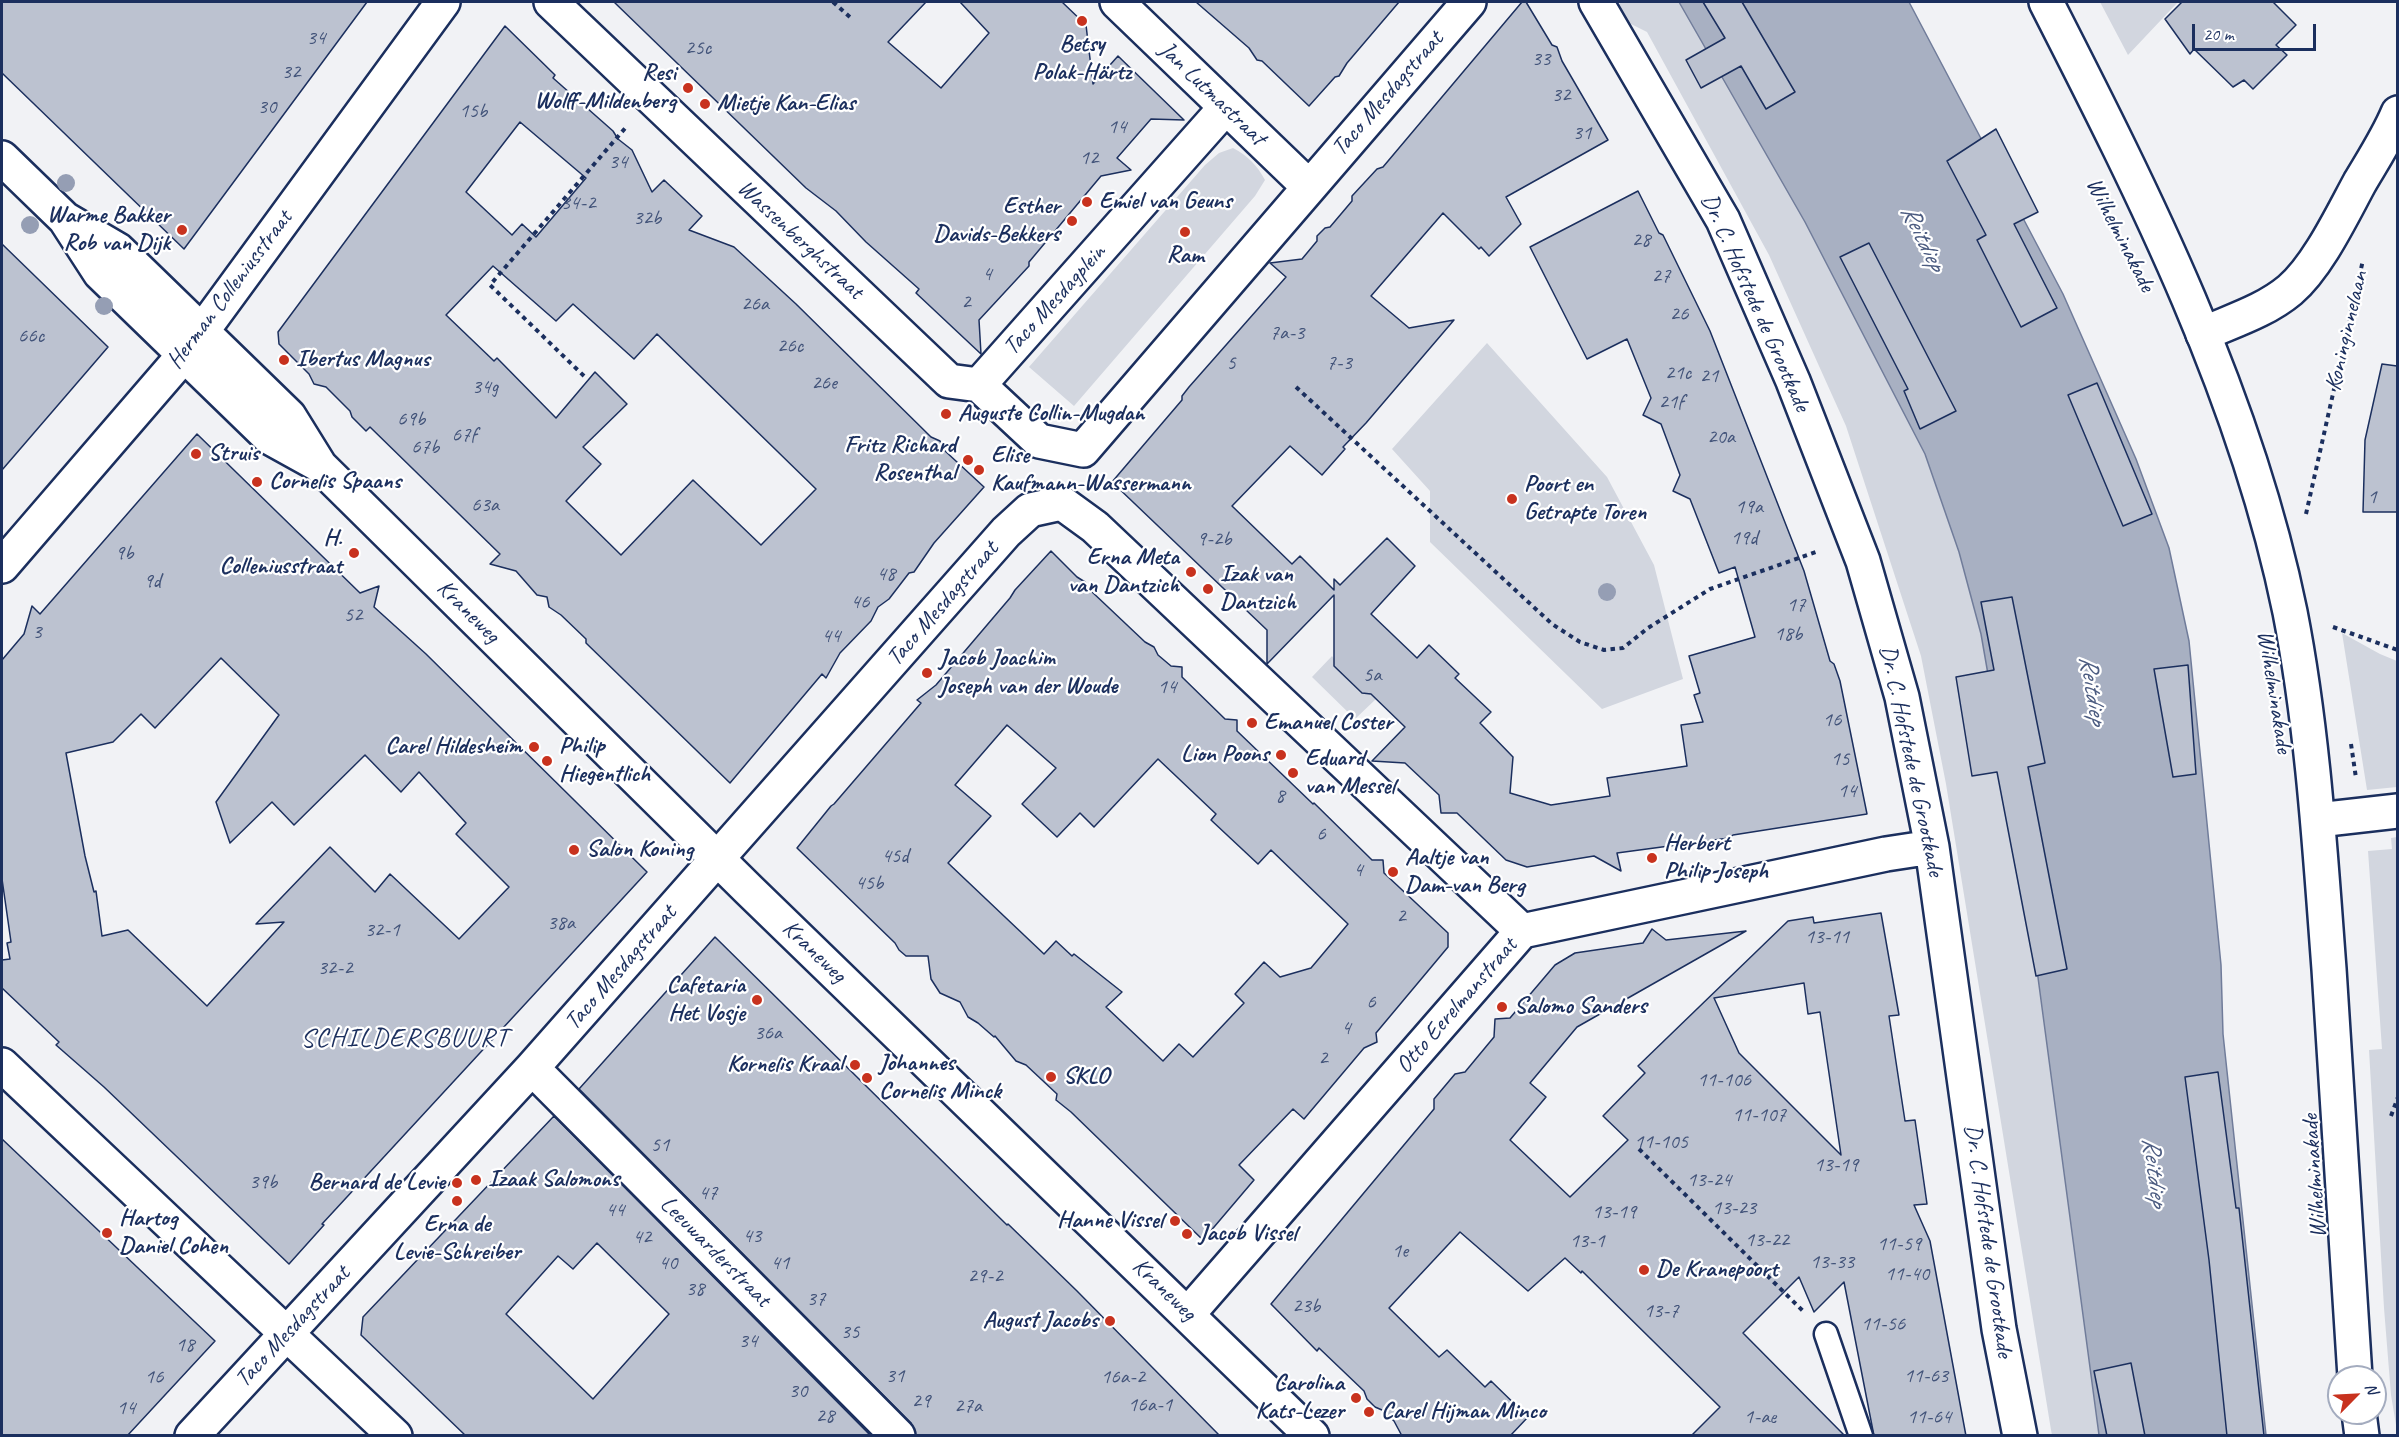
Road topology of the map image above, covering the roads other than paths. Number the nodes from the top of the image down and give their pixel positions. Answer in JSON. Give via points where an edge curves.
{"nodes":[{"id":1,"x":442,"y":2,"type":"edge"},
{"id":2,"x":551,"y":2,"type":"edge"},
{"id":3,"x":1117,"y":2,"type":"edge"},
{"id":4,"x":1468,"y":2,"type":"edge"},
{"id":5,"x":1596,"y":2,"type":"edge"},
{"id":6,"x":2046,"y":2,"type":"edge"},
{"id":7,"x":1226,"y":107,"type":"junction"},
{"id":8,"x":2397,"y":113,"type":"edge"},
{"id":9,"x":2,"y":158,"type":"edge"},
{"id":10,"x":1308,"y":186,"type":"junction"},
{"id":11,"x":2203,"y":334,"type":"junction"},
{"id":12,"x":193,"y":343,"type":"junction"},
{"id":13,"x":979,"y":385,"type":"junction"},
{"id":14,"x":2,"y":567,"type":"edge"},
{"id":15,"x":2397,"y":811,"type":"edge"},
{"id":16,"x":2319,"y":820,"type":"junction"},
{"id":17,"x":1932,"y":848,"type":"junction"},
{"id":18,"x":719,"y":859,"type":"junction"},
{"id":19,"x":1522,"y":931,"type":"junction"},
{"id":20,"x":2,"y":1065,"type":"edge"},
{"id":21,"x":532,"y":1068,"type":"junction"},
{"id":22,"x":1188,"y":1314,"type":"junction"},
{"id":23,"x":287,"y":1333,"type":"junction"},
{"id":24,"x":1826,"y":1334,"type":"road end"},
{"id":25,"x":2354,"y":1365,"type":"edge"},
{"id":26,"x":192,"y":1436,"type":"edge"},
{"id":27,"x":395,"y":1436,"type":"edge"},
{"id":28,"x":898,"y":1436,"type":"edge"},
{"id":29,"x":1312,"y":1436,"type":"edge"},
{"id":30,"x":1862,"y":1436,"type":"edge"},
{"id":31,"x":2020,"y":1436,"type":"edge"}],
"edges":[{"from":1,"to":12,"type":"street","name":"Herman Colleniusstraat"},
{"from":2,"to":13,"type":"street","name":"Wassenberghstraat","via":[[949,381]]},
{"from":3,"to":7,"type":"street","name":"Jan Lutmastraat"},
{"from":4,"to":10,"type":"street","name":"Taco Mesdagstraat"},
{"from":5,"to":17,"type":"street","name":"Dr. C. Hofstede de Grootkade","via":[[1723,220],[1793,381],[1855,539],[1902,697]]},
{"from":6,"to":11,"type":"street","name":"Wilhelminakade","via":[[2165,245]]},
{"from":7,"to":10,"type":"street","name":"Jan Lutmastraat"},
{"from":7,"to":13,"type":"street","name":"Taco Mesdagplein"},
{"from":8,"to":11,"type":"street","name":"Koninginnelaan","via":[[2352,197],[2301,279],[2263,308]]},
{"from":9,"to":12,"type":"street","name":"Kraneweg","via":[[65,219],[118,250]]},
{"from":10,"to":13,"type":"street","via":[[1083,450],[1039,441]]},
{"from":11,"to":16,"type":"street","name":"Wilhelminakade","via":[[2251,467],[2289,610]]},
{"from":12,"to":14,"type":"street","name":"Herman Colleniusstraat"},
{"from":12,"to":18,"type":"street","name":"Kraneweg","via":[[289,416],[320,466]]},
{"from":15,"to":16,"type":"street"},
{"from":16,"to":25,"type":"street","name":"Wilhelminakade"},
{"from":17,"to":19,"type":"street","name":"Otto Eerelmanstraat"},
{"from":17,"to":31,"type":"street","name":"Dr. C. Hofstede de Grootkade","via":[[1999,1329]]},
{"from":18,"to":19,"type":"street","name":"Taco Mesdagstraat","via":[[1006,532],[1030,510],[1062,503],[1095,527]]},
{"from":18,"to":21,"type":"street","name":"Taco Mesdagstraat"},
{"from":18,"to":22,"type":"street","name":"Kraneweg"},
{"from":19,"to":22,"type":"street","name":"Otto Eerelmanstraat"},
{"from":20,"to":23,"type":"street"},
{"from":21,"to":23,"type":"street","name":"Taco Mesdagstraat"},
{"from":21,"to":28,"type":"street","name":"Leeuwarderstraat"},
{"from":22,"to":29,"type":"street","name":"Kraneweg"},
{"from":23,"to":26,"type":"street","name":"Taco Mesdagstraat"},
{"from":23,"to":27,"type":"street"},
{"from":24,"to":30,"type":"lane"}]}
